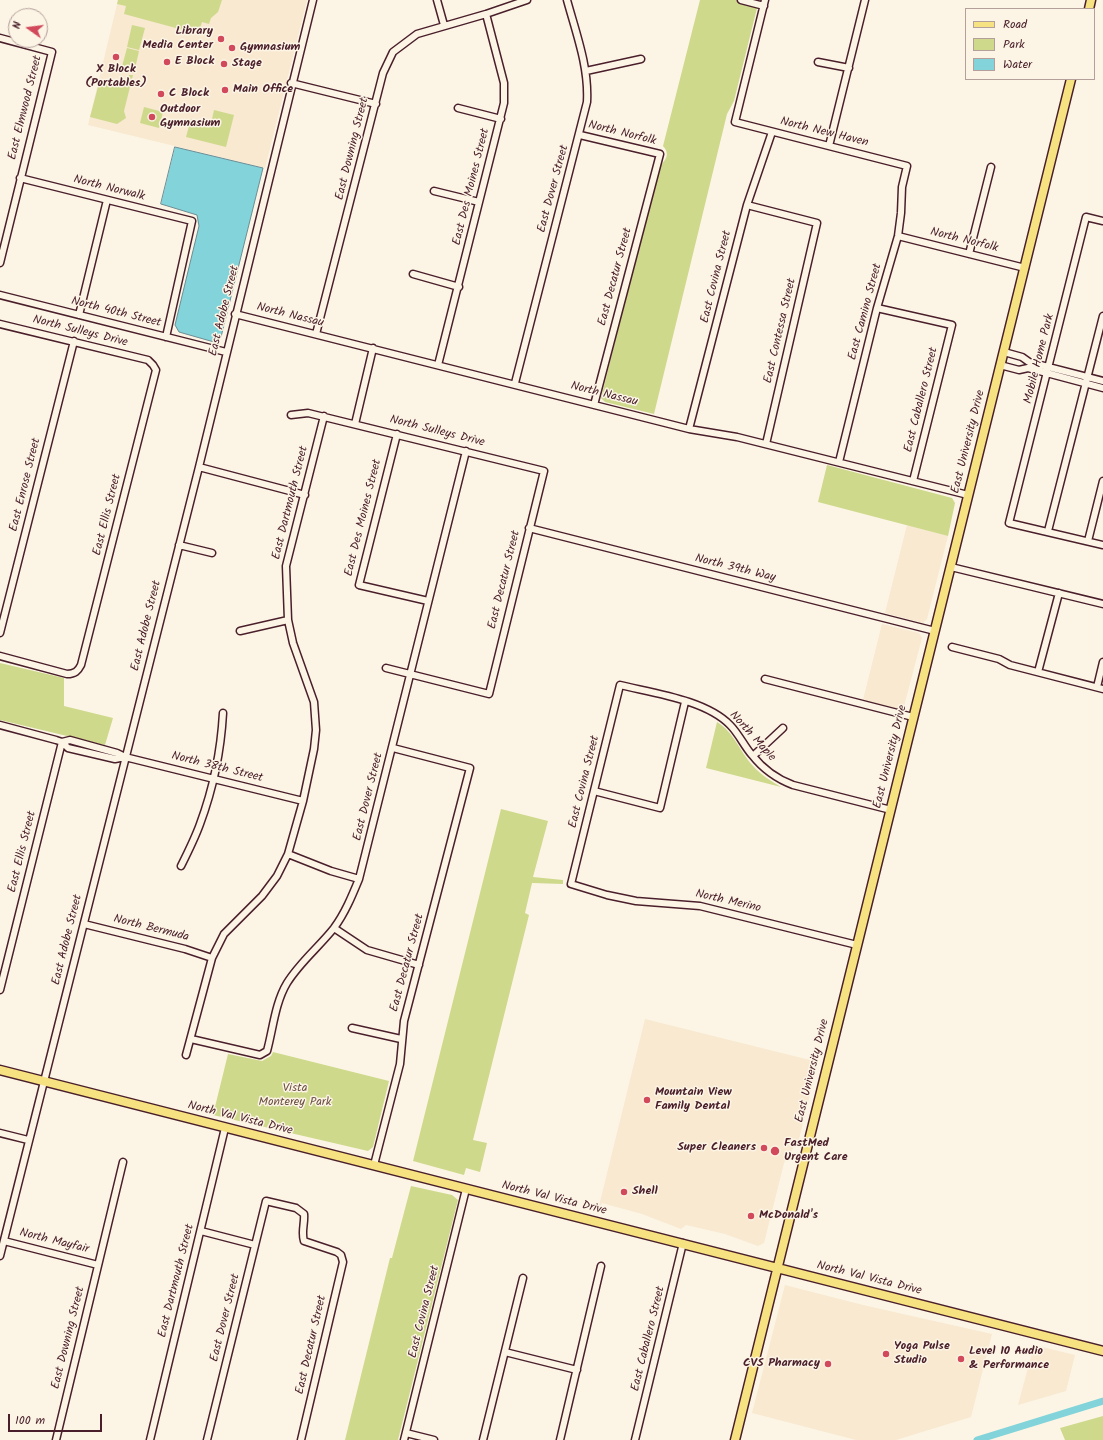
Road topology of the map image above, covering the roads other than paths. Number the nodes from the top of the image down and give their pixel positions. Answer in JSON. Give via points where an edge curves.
{"nodes":[{"id":1,"x":313,"y":0,"type":"edge"},
{"id":2,"x":437,"y":0,"type":"edge"},
{"id":3,"x":567,"y":0,"type":"edge"},
{"id":4,"x":741,"y":0,"type":"edge"},
{"id":5,"x":865,"y":0,"type":"edge"},
{"id":6,"x":523,"y":1,"type":"edge"},
{"id":7,"x":764,"y":3,"type":"edge"},
{"id":8,"x":486,"y":14,"type":"junction"},
{"id":9,"x":444,"y":25,"type":"junction"},
{"id":10,"x":0,"y":38,"type":"edge"},
{"id":11,"x":641,"y":59,"type":"dead end"},
{"id":12,"x":818,"y":62,"type":"dead end"},
{"id":13,"x":848,"y":68,"type":"junction"},
{"id":14,"x":586,"y":70,"type":"junction"},
{"id":15,"x":1071,"y":80,"type":"edge"},
{"id":16,"x":291,"y":83,"type":"junction"},
{"id":17,"x":376,"y":104,"type":"junction"},
{"id":18,"x":458,"y":108,"type":"dead end"},
{"id":19,"x":500,"y":119,"type":"junction"},
{"id":20,"x":772,"y":132,"type":"junction"},
{"id":21,"x":580,"y":135,"type":"junction"},
{"id":22,"x":829,"y":146,"type":"junction"},
{"id":23,"x":660,"y":154,"type":"joint"},
{"id":24,"x":907,"y":166,"type":"joint"},
{"id":25,"x":991,"y":167,"type":"dead end"},
{"id":26,"x":20,"y":178,"type":"junction"},
{"id":27,"x":434,"y":191,"type":"dead end"},
{"id":28,"x":107,"y":200,"type":"junction"},
{"id":29,"x":479,"y":202,"type":"junction"},
{"id":30,"x":747,"y":205,"type":"junction"},
{"id":31,"x":1103,"y":221,"type":"edge"},
{"id":32,"x":898,"y":236,"type":"junction"},
{"id":33,"x":970,"y":254,"type":"junction"},
{"id":34,"x":0,"y":263,"type":"edge"},
{"id":35,"x":1024,"y":268,"type":"junction"},
{"id":36,"x":413,"y":274,"type":"dead end"},
{"id":37,"x":459,"y":287,"type":"junction"},
{"id":38,"x":0,"y":295,"type":"edge"},
{"id":39,"x":878,"y":308,"type":"junction"},
{"id":40,"x":235,"y":314,"type":"junction"},
{"id":41,"x":79,"y":315,"type":"junction"},
{"id":42,"x":1103,"y":316,"type":"edge"},
{"id":43,"x":0,"y":324,"type":"edge"},
{"id":44,"x":316,"y":334,"type":"junction"},
{"id":45,"x":166,"y":336,"type":"junction"},
{"id":46,"x":74,"y":342,"type":"junction"},
{"id":47,"x":373,"y":348,"type":"junction"},
{"id":48,"x":226,"y":352,"type":"junction"},
{"id":49,"x":1004,"y":352,"type":"junction"},
{"id":50,"x":153,"y":364,"type":"joint"},
{"id":51,"x":438,"y":365,"type":"junction"},
{"id":52,"x":1000,"y":365,"type":"junction"},
{"id":53,"x":1048,"y":370,"type":"junction"},
{"id":54,"x":1087,"y":380,"type":"junction"},
{"id":55,"x":1103,"y":381,"type":"edge"},
{"id":56,"x":515,"y":383,"type":"junction"},
{"id":57,"x":1103,"y":388,"type":"edge"},
{"id":58,"x":594,"y":405,"type":"junction"},
{"id":59,"x":291,"y":415,"type":"dead end"},
{"id":60,"x":324,"y":416,"type":"junction"},
{"id":61,"x":355,"y":424,"type":"junction"},
{"id":62,"x":689,"y":429,"type":"junction"},
{"id":63,"x":397,"y":434,"type":"junction"},
{"id":64,"x":766,"y":444,"type":"junction"},
{"id":65,"x":466,"y":451,"type":"junction"},
{"id":66,"x":839,"y":462,"type":"junction"},
{"id":67,"x":199,"y":467,"type":"junction"},
{"id":68,"x":544,"y":471,"type":"joint"},
{"id":69,"x":913,"y":481,"type":"junction"},
{"id":70,"x":1103,"y":481,"type":"edge"},
{"id":71,"x":968,"y":494,"type":"junction"},
{"id":72,"x":305,"y":495,"type":"junction"},
{"id":73,"x":529,"y":528,"type":"junction"},
{"id":74,"x":1048,"y":531,"type":"junction"},
{"id":75,"x":1088,"y":541,"type":"junction"},
{"id":76,"x":179,"y":545,"type":"junction"},
{"id":77,"x":1103,"y":545,"type":"edge"},
{"id":78,"x":212,"y":553,"type":"dead end"},
{"id":79,"x":951,"y":567,"type":"junction"},
{"id":80,"x":1059,"y":593,"type":"junction"},
{"id":81,"x":428,"y":601,"type":"junction"},
{"id":82,"x":1103,"y":604,"type":"edge"},
{"id":83,"x":288,"y":620,"type":"junction"},
{"id":84,"x":240,"y":631,"type":"dead end"},
{"id":85,"x":935,"y":631,"type":"junction"},
{"id":86,"x":0,"y":633,"type":"edge"},
{"id":87,"x":952,"y":647,"type":"dead end"},
{"id":88,"x":0,"y":656,"type":"edge"},
{"id":89,"x":1103,"y":662,"type":"edge"},
{"id":90,"x":386,"y":668,"type":"dead end"},
{"id":91,"x":1038,"y":672,"type":"junction"},
{"id":92,"x":410,"y":674,"type":"junction"},
{"id":93,"x":765,"y":680,"type":"dead end"},
{"id":94,"x":620,"y":685,"type":"joint"},
{"id":95,"x":1100,"y":688,"type":"edge"},
{"id":96,"x":685,"y":702,"type":"junction"},
{"id":97,"x":223,"y":713,"type":"dead end"},
{"id":98,"x":913,"y":717,"type":"junction"},
{"id":99,"x":0,"y":725,"type":"edge"},
{"id":100,"x":783,"y":728,"type":"dead end"},
{"id":101,"x":62,"y":742,"type":"junction"},
{"id":102,"x":90,"y":746,"type":"junction"},
{"id":103,"x":393,"y":748,"type":"junction"},
{"id":104,"x":88,"y":753,"type":"junction"},
{"id":105,"x":753,"y":756,"type":"junction"},
{"id":106,"x":125,"y":757,"type":"junction"},
{"id":107,"x":213,"y":778,"type":"junction"},
{"id":108,"x":594,"y":791,"type":"junction"},
{"id":109,"x":303,"y":801,"type":"junction"},
{"id":110,"x":891,"y":810,"type":"junction"},
{"id":111,"x":288,"y":854,"type":"junction"},
{"id":112,"x":181,"y":866,"type":"dead end"},
{"id":113,"x":359,"y":879,"type":"junction"},
{"id":114,"x":571,"y":884,"type":"joint"},
{"id":115,"x":84,"y":924,"type":"junction"},
{"id":116,"x":334,"y":928,"type":"junction"},
{"id":117,"x":857,"y":945,"type":"junction"},
{"id":118,"x":212,"y":958,"type":"junction"},
{"id":119,"x":419,"y":965,"type":"junction"},
{"id":120,"x":0,"y":990,"type":"edge"},
{"id":121,"x":352,"y":1028,"type":"dead end"},
{"id":122,"x":191,"y":1039,"type":"junction"},
{"id":123,"x":401,"y":1039,"type":"junction"},
{"id":124,"x":186,"y":1055,"type":"dead end"},
{"id":125,"x":0,"y":1070,"type":"edge"},
{"id":126,"x":43,"y":1081,"type":"junction"},
{"id":127,"x":225,"y":1128,"type":"junction"},
{"id":128,"x":0,"y":1133,"type":"edge"},
{"id":129,"x":28,"y":1140,"type":"junction"},
{"id":130,"x":123,"y":1162,"type":"dead end"},
{"id":131,"x":374,"y":1165,"type":"junction"},
{"id":132,"x":466,"y":1189,"type":"junction"},
{"id":133,"x":201,"y":1231,"type":"junction"},
{"id":134,"x":4,"y":1241,"type":"junction"},
{"id":135,"x":683,"y":1243,"type":"junction"},
{"id":136,"x":255,"y":1245,"type":"junction"},
{"id":137,"x":341,"y":1255,"type":"joint"},
{"id":138,"x":0,"y":1256,"type":"edge"},
{"id":139,"x":98,"y":1265,"type":"junction"},
{"id":140,"x":601,"y":1266,"type":"dead end"},
{"id":141,"x":777,"y":1267,"type":"junction"},
{"id":142,"x":523,"y":1278,"type":"dead end"},
{"id":143,"x":1103,"y":1351,"type":"edge"},
{"id":144,"x":505,"y":1352,"type":"junction"},
{"id":145,"x":577,"y":1370,"type":"junction"},
{"id":146,"x":406,"y":1433,"type":"junction"},
{"id":147,"x":56,"y":1440,"type":"edge"},
{"id":148,"x":150,"y":1440,"type":"edge"},
{"id":149,"x":207,"y":1440,"type":"edge"},
{"id":150,"x":301,"y":1440,"type":"edge"},
{"id":151,"x":404,"y":1440,"type":"edge"},
{"id":152,"x":434,"y":1440,"type":"edge"},
{"id":153,"x":483,"y":1440,"type":"edge"},
{"id":154,"x":560,"y":1440,"type":"edge"},
{"id":155,"x":635,"y":1440,"type":"edge"},
{"id":156,"x":735,"y":1440,"type":"edge"}],
"edges":[{"from":1,"to":16,"type":"street","name":"East Adobe Street"},
{"from":2,"to":9,"type":"street"},
{"from":3,"to":14,"type":"street","name":"East Dover Street"},
{"from":4,"to":7,"type":"street"},
{"from":5,"to":13,"type":"street"},
{"from":6,"to":8,"type":"street","name":"East Downing Street"},
{"from":7,"to":20,"type":"street","name":"North New Haven","via":[[735,122]]},
{"from":8,"to":9,"type":"street","name":"East Downing Street"},
{"from":8,"to":19,"type":"street","name":"East Des Moines Street","via":[[504,83],[505,93]]},
{"from":9,"to":17,"type":"street","name":"East Downing Street","via":[[417,34],[393,52],[383,73]]},
{"from":10,"to":26,"type":"street","name":"East Elmwood Street","via":[[52,52]]},
{"from":11,"to":14,"type":"street"},
{"from":12,"to":13,"type":"street"},
{"from":13,"to":22,"type":"street"},
{"from":14,"to":21,"type":"street","name":"East Dover Street","via":[[587,102]]},
{"from":15,"to":35,"type":"main road","name":"East University Drive"},
{"from":16,"to":17,"type":"street"},
{"from":16,"to":40,"type":"street","name":"East Adobe Street"},
{"from":17,"to":44,"type":"street","name":"East Downing Street"},
{"from":18,"to":19,"type":"street"},
{"from":19,"to":29,"type":"street","name":"East Des Moines Street"},
{"from":20,"to":22,"type":"street","name":"North New Haven"},
{"from":20,"to":30,"type":"street","name":"East Covina Street"},
{"from":21,"to":23,"type":"street","name":"North Norfolk"},
{"from":21,"to":56,"type":"street","name":"East Dover Street"},
{"from":22,"to":24,"type":"street","name":"North New Haven"},
{"from":23,"to":58,"type":"street","name":"East Decatur Street"},
{"from":24,"to":32,"type":"street","name":"East Camino Street","via":[[902,187]]},
{"from":25,"to":33,"type":"street"},
{"from":26,"to":28,"type":"street","name":"North Norwalk"},
{"from":26,"to":34,"type":"street","name":"East Elmwood Street"},
{"from":27,"to":29,"type":"street"},
{"from":28,"to":41,"type":"street"},
{"from":28,"to":45,"type":"street","name":"North Norwalk","via":[[192,221]]},
{"from":29,"to":37,"type":"street","name":"East Des Moines Street"},
{"from":30,"to":62,"type":"street","name":"East Covina Street"},
{"from":30,"to":64,"type":"street","name":"East Contessa Street","via":[[817,223]]},
{"from":31,"to":53,"type":"street","name":"Mobile Home Park","via":[[1086,217]]},
{"from":32,"to":33,"type":"street","name":"North Norfolk"},
{"from":32,"to":39,"type":"street","name":"East Camino Street"},
{"from":33,"to":35,"type":"street","name":"North Norfolk"},
{"from":35,"to":49,"type":"main road","name":"East University Drive"},
{"from":36,"to":37,"type":"street"},
{"from":37,"to":51,"type":"street","name":"East Des Moines Street"},
{"from":38,"to":41,"type":"street","name":"North 40th Street"},
{"from":39,"to":66,"type":"street","name":"East Camino Street"},
{"from":39,"to":69,"type":"street","name":"East Caballero Street","via":[[952,325]]},
{"from":40,"to":44,"type":"street","name":"North Nassau"},
{"from":40,"to":48,"type":"street","name":"East Adobe Street"},
{"from":41,"to":45,"type":"street","name":"North 40th Street"},
{"from":42,"to":54,"type":"street"},
{"from":43,"to":46,"type":"street","name":"North Sulleys Drive"},
{"from":44,"to":47,"type":"street","name":"North Nassau"},
{"from":45,"to":48,"type":"street","name":"North 40th Street"},
{"from":46,"to":50,"type":"street","name":"North Sulleys Drive","via":[[148,360]]},
{"from":46,"to":86,"type":"street","name":"East Enrose Street"},
{"from":47,"to":51,"type":"street","name":"North Nassau"},
{"from":47,"to":61,"type":"street"},
{"from":48,"to":67,"type":"street","name":"East Adobe Street"},
{"from":49,"to":52,"type":"main road","name":"East University Drive"},
{"from":49,"to":53,"type":"street","via":[[1022,357]]},
{"from":50,"to":88,"type":"street","name":"East Ellis Street","via":[[156,370],[82,665],[72,674],[59,673]]},
{"from":51,"to":56,"type":"street","name":"North Nassau"},
{"from":52,"to":53,"type":"street","via":[[1018,370]]},
{"from":52,"to":71,"type":"main road","name":"East University Drive"},
{"from":53,"to":54,"type":"street"},
{"from":53,"to":74,"type":"street","name":"Mobile Home Park","via":[[1009,523]]},
{"from":54,"to":55,"type":"street"},
{"from":54,"to":57,"type":"street"},
{"from":54,"to":74,"type":"street"},
{"from":56,"to":58,"type":"street","name":"North Nassau"},
{"from":58,"to":62,"type":"street","name":"North Nassau"},
{"from":59,"to":60,"type":"street","name":"North Sulleys Drive","via":[[308,413]]},
{"from":60,"to":61,"type":"street","name":"North Sulleys Drive"},
{"from":60,"to":72,"type":"street","name":"East Dartmouth Street"},
{"from":61,"to":63,"type":"street","name":"North Sulleys Drive"},
{"from":62,"to":64,"type":"street","name":"North Nassau"},
{"from":63,"to":65,"type":"street","name":"North Sulleys Drive"},
{"from":63,"to":81,"type":"street","name":"East Des Moines Street","via":[[359,585]]},
{"from":64,"to":66,"type":"street","name":"North Nassau"},
{"from":65,"to":68,"type":"street","name":"North Sulleys Drive"},
{"from":65,"to":81,"type":"street","name":"East Dover Street"},
{"from":66,"to":69,"type":"street","name":"North Nassau"},
{"from":67,"to":72,"type":"street"},
{"from":67,"to":76,"type":"street","name":"East Adobe Street"},
{"from":68,"to":73,"type":"street","name":"East Decatur Street"},
{"from":69,"to":71,"type":"street","name":"North Nassau"},
{"from":70,"to":75,"type":"street"},
{"from":71,"to":79,"type":"main road","name":"East University Drive"},
{"from":72,"to":83,"type":"street","name":"East Dartmouth Street","via":[[286,566]]},
{"from":73,"to":85,"type":"street","name":"North 39th Way"},
{"from":73,"to":92,"type":"street","name":"East Decatur Street","via":[[489,694]]},
{"from":74,"to":75,"type":"street"},
{"from":75,"to":77,"type":"street"},
{"from":76,"to":78,"type":"street"},
{"from":76,"to":106,"type":"street","name":"East Adobe Street"},
{"from":79,"to":80,"type":"street"},
{"from":79,"to":85,"type":"main road","name":"East University Drive"},
{"from":80,"to":82,"type":"street"},
{"from":80,"to":91,"type":"street"},
{"from":81,"to":92,"type":"street","name":"East Dover Street"},
{"from":83,"to":84,"type":"street"},
{"from":83,"to":109,"type":"street","name":"East Dartmouth Street","via":[[316,716],[314,749]]},
{"from":85,"to":98,"type":"main road","name":"East University Drive"},
{"from":87,"to":91,"type":"street"},
{"from":89,"to":95,"type":"street"},
{"from":90,"to":92,"type":"street"},
{"from":91,"to":95,"type":"street"},
{"from":92,"to":103,"type":"street","name":"East Dover Street"},
{"from":93,"to":98,"type":"street"},
{"from":94,"to":96,"type":"street","name":"North Maple"},
{"from":94,"to":108,"type":"street","name":"East Covina Street"},
{"from":96,"to":105,"type":"street","name":"North Maple","via":[[711,711],[730,725]]},
{"from":96,"to":108,"type":"street","via":[[660,808]]},
{"from":97,"to":107,"type":"street","via":[[222,733]]},
{"from":98,"to":110,"type":"main road","name":"East University Drive"},
{"from":99,"to":101,"type":"street","name":"North 38th Street"},
{"from":100,"to":105,"type":"street"},
{"from":101,"to":102,"type":"street","name":"North 38th Street","via":[[70,740]]},
{"from":101,"to":104,"type":"street","name":"North 38th Street","via":[[68,748]]},
{"from":101,"to":120,"type":"street","name":"East Ellis Street"},
{"from":102,"to":104,"type":"street"},
{"from":102,"to":106,"type":"street","name":"North 38th Street"},
{"from":103,"to":113,"type":"street","name":"East Dover Street"},
{"from":103,"to":119,"type":"street","name":"East Decatur Street","via":[[470,768]]},
{"from":104,"to":106,"type":"street","name":"North 38th Street","via":[[116,759]]},
{"from":105,"to":110,"type":"street","name":"North Maple","via":[[778,779],[793,786]]},
{"from":106,"to":107,"type":"street","name":"North 38th Street"},
{"from":106,"to":115,"type":"street","name":"East Adobe Street"},
{"from":107,"to":109,"type":"street","name":"North 38th Street"},
{"from":107,"to":112,"type":"street","via":[[200,823]]},
{"from":108,"to":114,"type":"street","name":"East Covina Street"},
{"from":109,"to":111,"type":"street","name":"East Dartmouth Street"},
{"from":110,"to":117,"type":"main road","name":"East University Drive"},
{"from":111,"to":113,"type":"street"},
{"from":111,"to":118,"type":"street","name":"East Dartmouth Street","via":[[277,876],[262,896],[224,934]]},
{"from":113,"to":116,"type":"street","name":"East Dover Street","via":[[344,913]]},
{"from":114,"to":117,"type":"street","name":"North Merino","via":[[636,901],[700,906]]},
{"from":115,"to":118,"type":"street","name":"North Bermuda"},
{"from":115,"to":126,"type":"street","name":"East Adobe Street"},
{"from":116,"to":119,"type":"street","via":[[367,950]]},
{"from":116,"to":122,"type":"street","name":"East Dover Street","via":[[286,984],[267,1051],[260,1055]]},
{"from":117,"to":141,"type":"main road","name":"East University Drive"},
{"from":118,"to":122,"type":"street","name":"East Dartmouth Street"},
{"from":119,"to":123,"type":"street","name":"East Decatur Street"},
{"from":121,"to":123,"type":"street"},
{"from":122,"to":124,"type":"street","name":"East Dartmouth Street"},
{"from":123,"to":131,"type":"street","name":"East Decatur Street","via":[[400,1064]]},
{"from":125,"to":126,"type":"main road","name":"North Val Vista Drive"},
{"from":126,"to":127,"type":"main road","name":"North Val Vista Drive"},
{"from":126,"to":129,"type":"street","name":"East Adobe Street"},
{"from":127,"to":131,"type":"main road","name":"North Val Vista Drive"},
{"from":127,"to":133,"type":"street","name":"East Dartmouth Street"},
{"from":128,"to":129,"type":"street"},
{"from":129,"to":134,"type":"street","name":"East Adobe Street"},
{"from":130,"to":139,"type":"street","name":"East Downing Street"},
{"from":131,"to":132,"type":"main road","name":"North Val Vista Drive"},
{"from":132,"to":135,"type":"main road","name":"North Val Vista Drive"},
{"from":132,"to":146,"type":"street","name":"East Covina Street"},
{"from":133,"to":136,"type":"street"},
{"from":133,"to":148,"type":"street","name":"East Dartmouth Street"},
{"from":134,"to":138,"type":"street","name":"East Adobe Street"},
{"from":134,"to":139,"type":"street","name":"North Mayfair"},
{"from":135,"to":141,"type":"main road","name":"North Val Vista Drive"},
{"from":135,"to":155,"type":"street","name":"East Caballero Street"},
{"from":136,"to":137,"type":"street","name":"East Dover Street","via":[[266,1201],[296,1208],[304,1214],[304,1241]]},
{"from":136,"to":149,"type":"street","name":"East Dover Street"},
{"from":137,"to":150,"type":"street","name":"East Decatur Street","via":[[343,1262]]},
{"from":139,"to":147,"type":"street","name":"East Downing Street"},
{"from":140,"to":145,"type":"street"},
{"from":141,"to":143,"type":"main road","name":"North Val Vista Drive"},
{"from":141,"to":156,"type":"main road","name":"East University Drive"},
{"from":142,"to":144,"type":"street"},
{"from":144,"to":145,"type":"street"},
{"from":144,"to":153,"type":"street"},
{"from":145,"to":154,"type":"street"},
{"from":146,"to":151,"type":"street","name":"East Covina Street"},
{"from":146,"to":152,"type":"street"}]}
